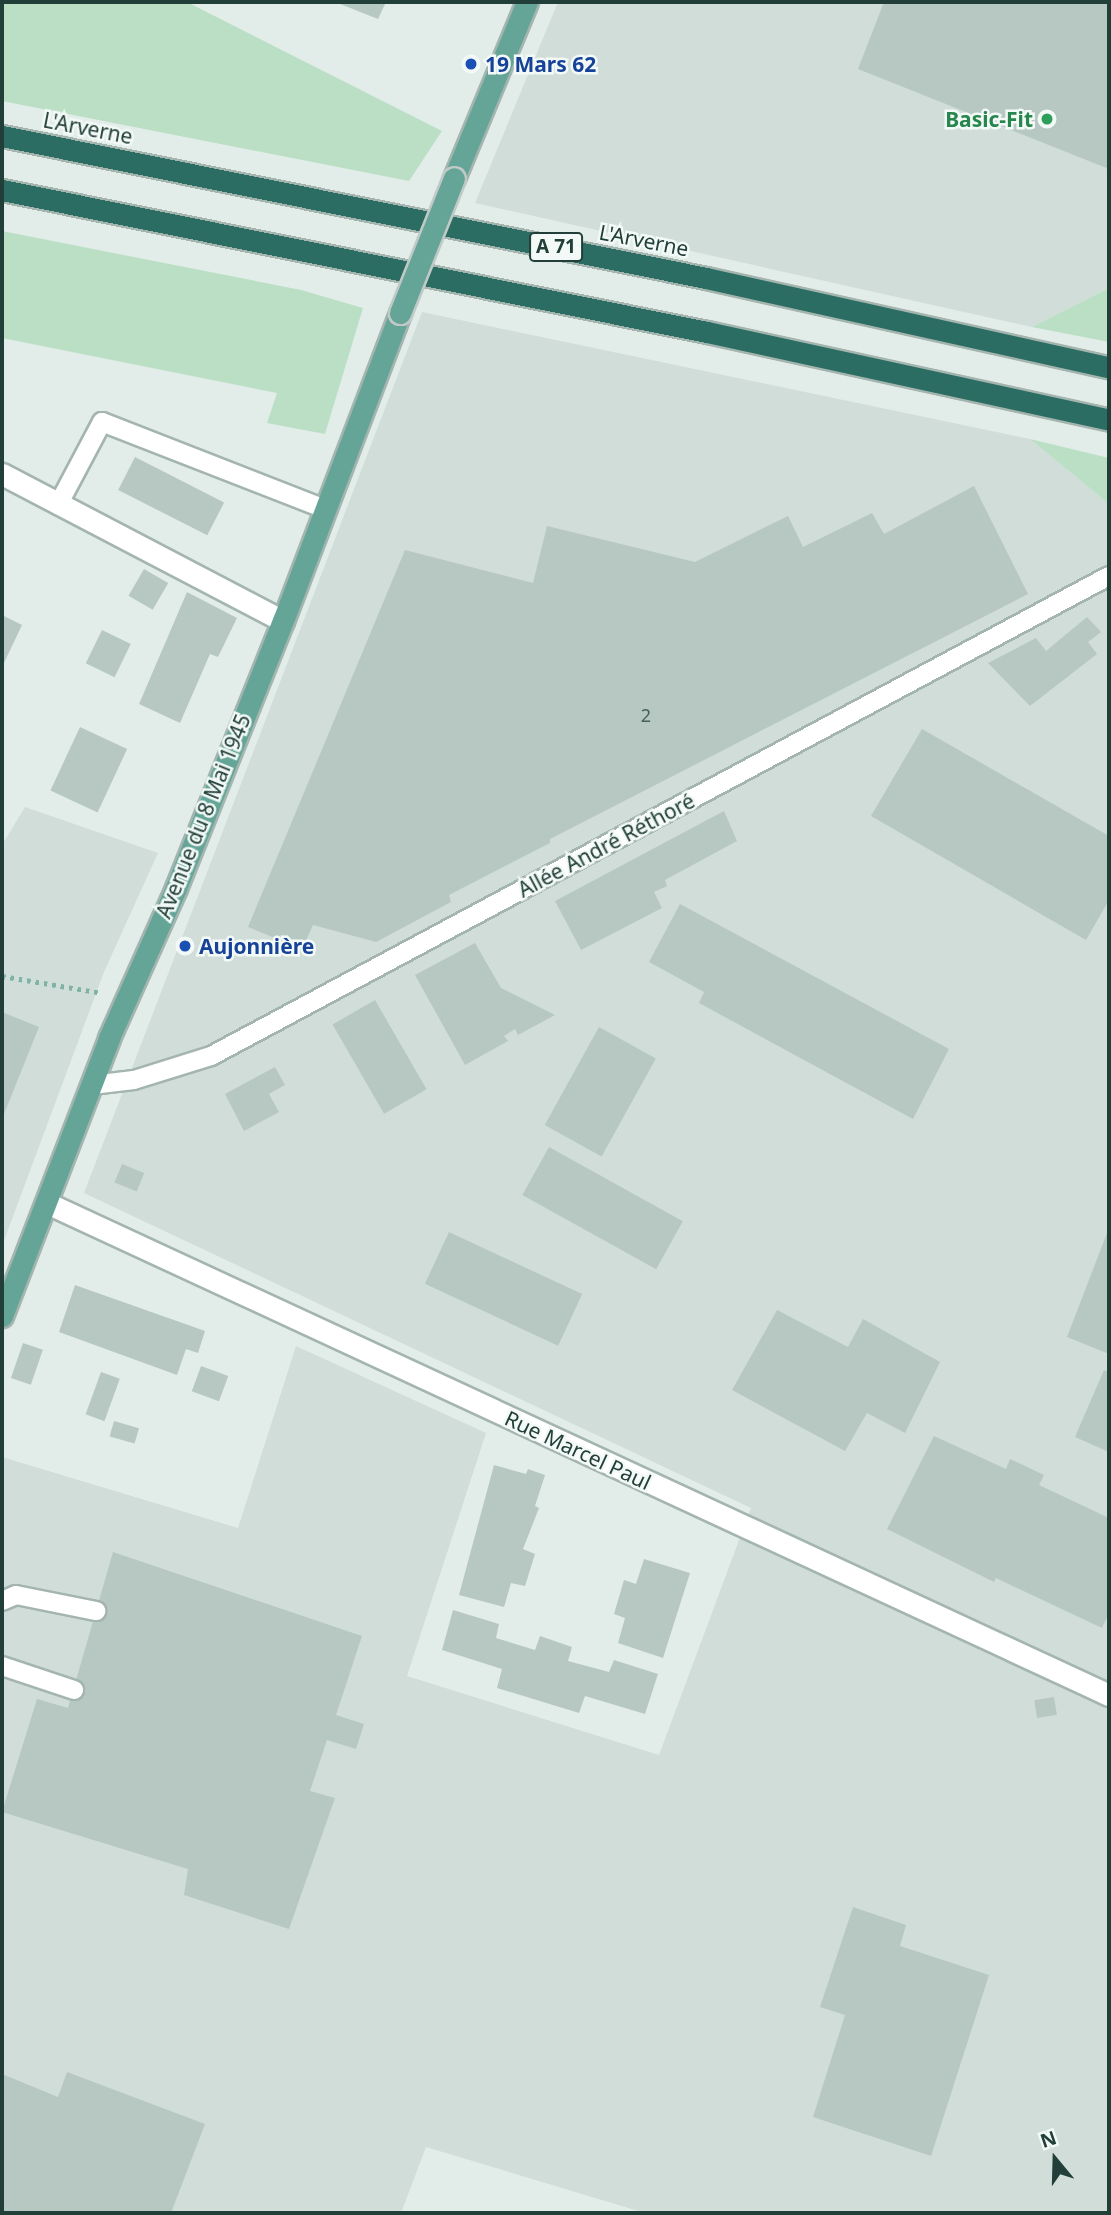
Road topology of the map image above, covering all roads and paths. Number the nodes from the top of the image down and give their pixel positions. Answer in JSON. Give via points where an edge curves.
{"nodes":[{"id":1,"x":527,"y":2,"type":"edge"},
{"id":2,"x":2,"y":136,"type":"edge"},
{"id":3,"x":2,"y":190,"type":"edge"},
{"id":4,"x":1109,"y":367,"type":"edge"},
{"id":5,"x":1109,"y":419,"type":"edge"},
{"id":6,"x":2,"y":474,"type":"edge"},
{"id":7,"x":58,"y":505,"type":"junction"},
{"id":8,"x":325,"y":509,"type":"junction"},
{"id":9,"x":1109,"y":576,"type":"edge"},
{"id":10,"x":283,"y":621,"type":"junction"},
{"id":11,"x":2,"y":976,"type":"edge"},
{"id":12,"x":127,"y":997,"type":"junction"},
{"id":13,"x":92,"y":1085,"type":"junction"},
{"id":14,"x":47,"y":1203,"type":"junction"},
{"id":15,"x":2,"y":1316,"type":"edge"},
{"id":16,"x":2,"y":1601,"type":"edge"},
{"id":17,"x":96,"y":1611,"type":"dead end"},
{"id":18,"x":2,"y":1666,"type":"edge"},
{"id":19,"x":74,"y":1690,"type":"dead end"},
{"id":20,"x":1109,"y":1695,"type":"edge"}],
"edges":[{"from":1,"to":8,"type":"main road","name":"Avenue du 8 Mai 1945","bridge":true},
{"from":2,"to":4,"type":"highway","name":"L'Arverne","number":"A 71","via":[[706,278]]},
{"from":3,"to":5,"type":"highway","via":[[707,332]]},
{"from":6,"to":7,"type":"street"},
{"from":7,"to":8,"type":"lane","via":[[102,422]]},
{"from":7,"to":10,"type":"street"},
{"from":8,"to":10,"type":"main road","name":"Avenue du 8 Mai 1945"},
{"from":9,"to":13,"type":"lane","name":"Allée André Réthoré","via":[[211,1056],[134,1080]]},
{"from":10,"to":12,"type":"main road","name":"Avenue du 8 Mai 1945"},
{"from":11,"to":12,"type":"path"},
{"from":12,"to":13,"type":"main road","name":"Avenue du 8 Mai 1945"},
{"from":13,"to":14,"type":"main road","name":"Avenue du 8 Mai 1945"},
{"from":14,"to":15,"type":"main road","name":"Avenue du 8 Mai 1945"},
{"from":14,"to":20,"type":"street","name":"Rue Marcel Paul"},
{"from":16,"to":17,"type":"lane","via":[[16,1595]]},
{"from":18,"to":19,"type":"lane"}]}
